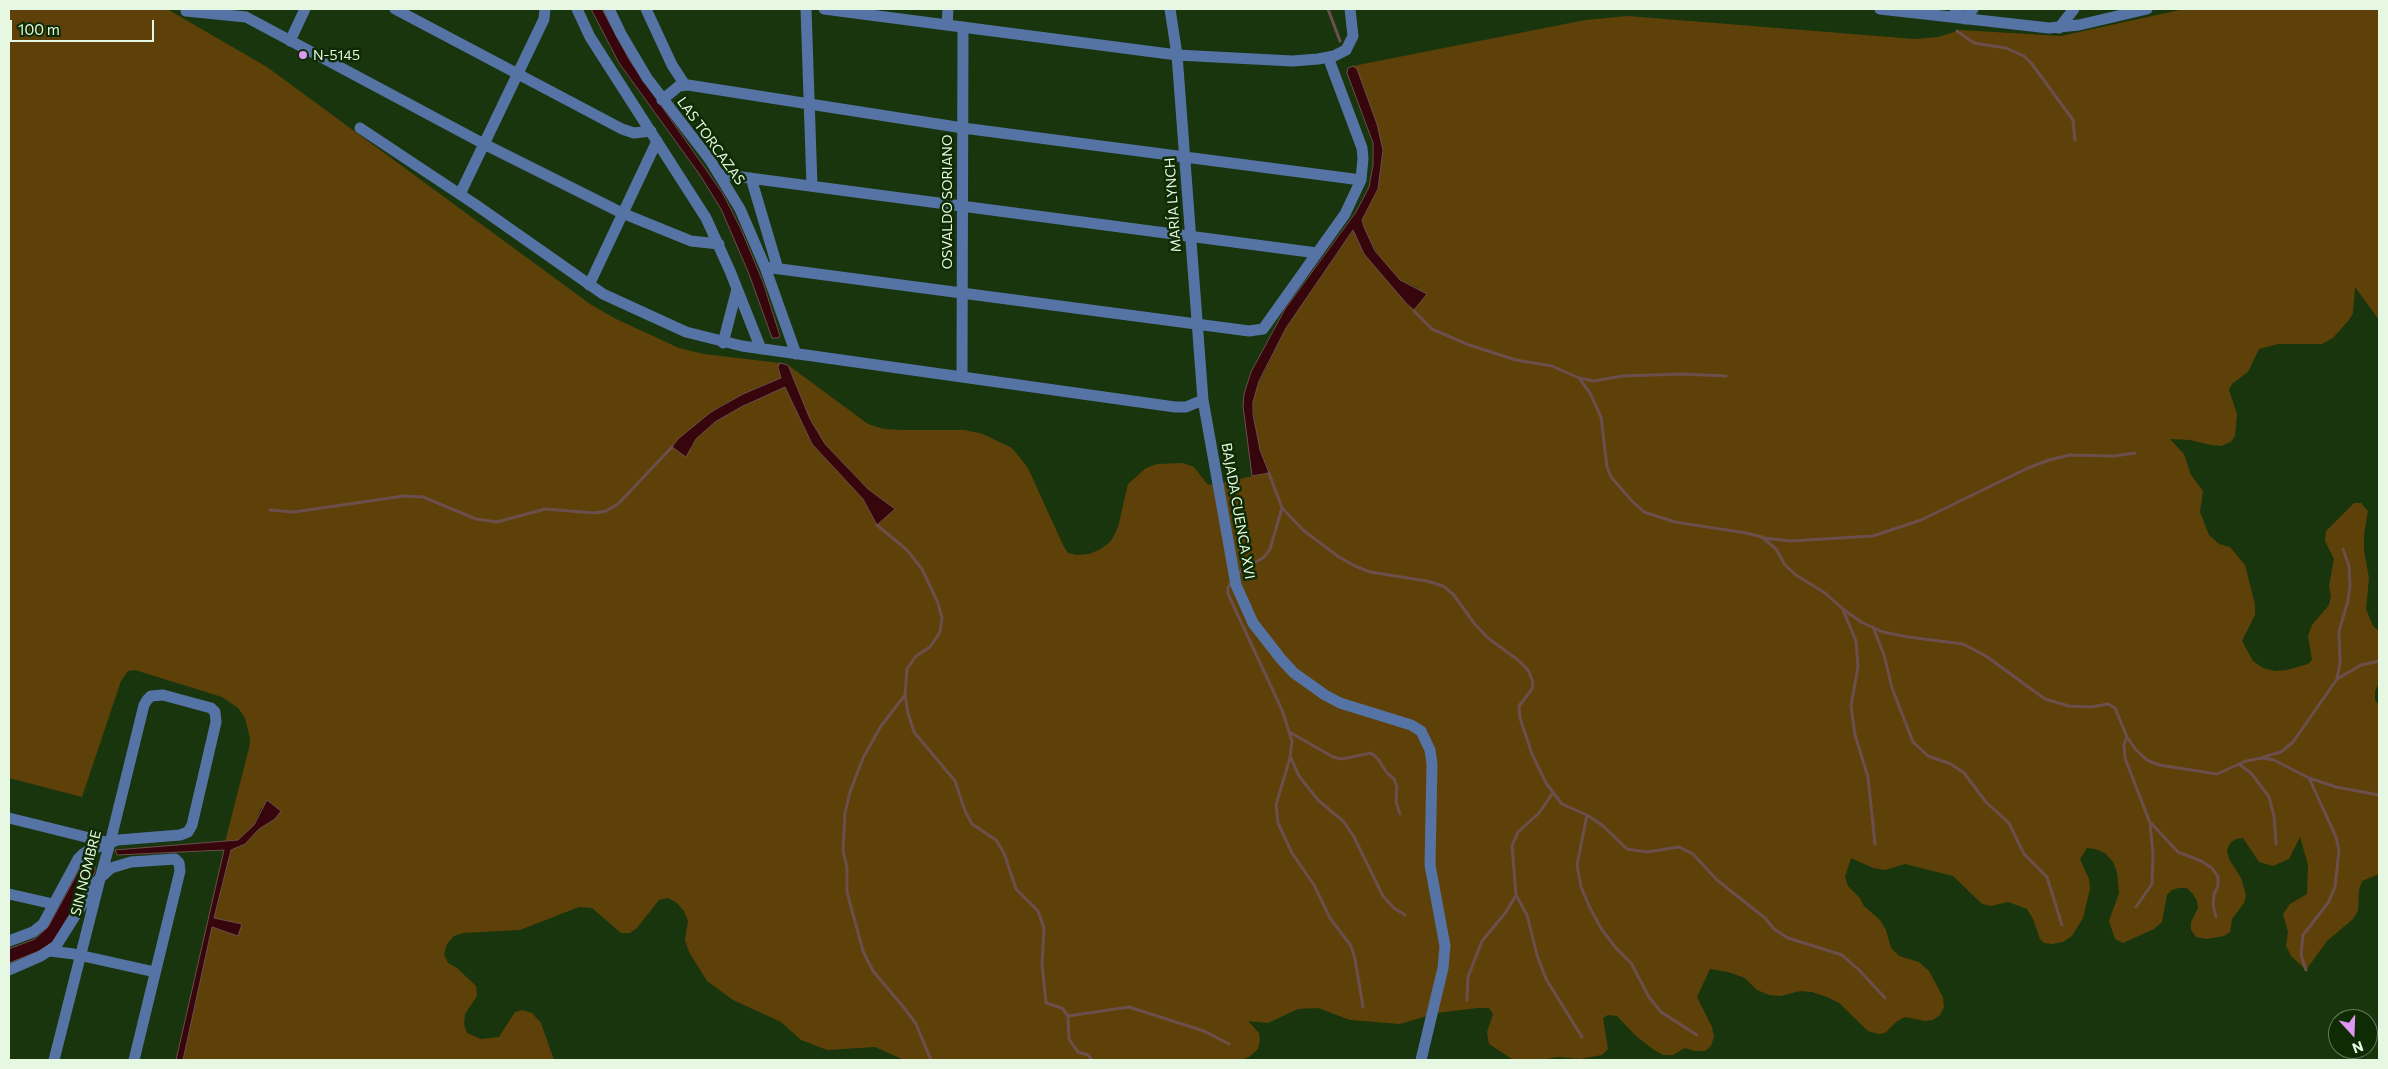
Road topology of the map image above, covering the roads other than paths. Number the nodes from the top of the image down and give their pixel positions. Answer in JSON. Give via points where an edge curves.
{"nodes":[{"id":1,"x":305,"y":9,"type":"edge"},
{"id":2,"x":395,"y":9,"type":"edge"},
{"id":3,"x":545,"y":9,"type":"edge"},
{"id":4,"x":609,"y":9,"type":"edge"},
{"id":5,"x":646,"y":9,"type":"edge"},
{"id":6,"x":806,"y":9,"type":"edge"},
{"id":7,"x":824,"y":9,"type":"edge"},
{"id":8,"x":948,"y":9,"type":"edge"},
{"id":9,"x":1170,"y":9,"type":"edge"},
{"id":10,"x":1350,"y":9,"type":"edge"},
{"id":11,"x":1880,"y":9,"type":"edge"},
{"id":12,"x":1955,"y":9,"type":"edge"},
{"id":13,"x":1973,"y":9,"type":"edge"},
{"id":14,"x":2074,"y":9,"type":"edge"},
{"id":15,"x":2147,"y":9,"type":"edge"},
{"id":16,"x":186,"y":10,"type":"dead end"},
{"id":17,"x":576,"y":11,"type":"edge"},
{"id":18,"x":1965,"y":19,"type":"junction"},
{"id":19,"x":947,"y":25,"type":"junction"},
{"id":20,"x":963,"y":27,"type":"junction"},
{"id":21,"x":2059,"y":28,"type":"junction"},
{"id":22,"x":290,"y":41,"type":"junction"},
{"id":23,"x":1177,"y":55,"type":"junction"},
{"id":24,"x":1328,"y":57,"type":"junction"},
{"id":25,"x":518,"y":74,"type":"junction"},
{"id":26,"x":685,"y":85,"type":"junction"},
{"id":27,"x":662,"y":100,"type":"junction"},
{"id":28,"x":809,"y":104,"type":"junction"},
{"id":29,"x":360,"y":128,"type":"dead end"},
{"id":30,"x":963,"y":128,"type":"junction"},
{"id":31,"x":654,"y":136,"type":"junction"},
{"id":32,"x":484,"y":144,"type":"junction"},
{"id":33,"x":1185,"y":157,"type":"junction"},
{"id":34,"x":719,"y":174,"type":"junction"},
{"id":35,"x":751,"y":178,"type":"junction"},
{"id":36,"x":1361,"y":180,"type":"junction"},
{"id":37,"x":812,"y":186,"type":"junction"},
{"id":38,"x":460,"y":194,"type":"junction"},
{"id":39,"x":962,"y":206,"type":"junction"},
{"id":40,"x":622,"y":213,"type":"junction"},
{"id":41,"x":1191,"y":237,"type":"junction"},
{"id":42,"x":719,"y":244,"type":"junction"},
{"id":43,"x":1317,"y":254,"type":"junction"},
{"id":44,"x":765,"y":267,"type":"junction"},
{"id":45,"x":778,"y":269,"type":"junction"},
{"id":46,"x":589,"y":285,"type":"junction"},
{"id":47,"x":737,"y":289,"type":"junction"},
{"id":48,"x":962,"y":293,"type":"junction"},
{"id":49,"x":1197,"y":324,"type":"junction"},
{"id":50,"x":723,"y":343,"type":"junction"},
{"id":51,"x":761,"y":349,"type":"junction"},
{"id":52,"x":796,"y":354,"type":"junction"},
{"id":53,"x":962,"y":377,"type":"junction"},
{"id":54,"x":1203,"y":400,"type":"junction"},
{"id":55,"x":9,"y":818,"type":"edge"},
{"id":56,"x":110,"y":843,"type":"junction"},
{"id":57,"x":101,"y":875,"type":"junction"},
{"id":58,"x":9,"y":894,"type":"edge"},
{"id":59,"x":53,"y":904,"type":"junction"},
{"id":60,"x":9,"y":941,"type":"edge"},
{"id":61,"x":50,"y":951,"type":"junction"},
{"id":62,"x":81,"y":955,"type":"junction"},
{"id":63,"x":9,"y":970,"type":"edge"},
{"id":64,"x":156,"y":972,"type":"junction"},
{"id":65,"x":54,"y":1060,"type":"edge"},
{"id":66,"x":134,"y":1060,"type":"edge"},
{"id":67,"x":1421,"y":1060,"type":"edge"}],
"edges":[{"from":1,"to":22,"type":"street"},
{"from":2,"to":25,"type":"street"},
{"from":3,"to":25,"type":"street","via":[[544,19]]},
{"from":4,"to":27,"type":"street","name":"LAS TORCAZAS","via":[[632,55]]},
{"from":5,"to":26,"type":"street"},
{"from":6,"to":28,"type":"street"},
{"from":7,"to":19,"type":"street"},
{"from":8,"to":19,"type":"street"},
{"from":9,"to":23,"type":"street","name":"MARÍA LYNCH"},
{"from":10,"to":24,"type":"street","via":[[1352,41],[1346,50]]},
{"from":11,"to":18,"type":"street"},
{"from":12,"to":18,"type":"street"},
{"from":13,"to":18,"type":"street"},
{"from":14,"to":21,"type":"street"},
{"from":15,"to":21,"type":"street"},
{"from":16,"to":22,"type":"street","via":[[246,18]]},
{"from":17,"to":31,"type":"street"},
{"from":18,"to":21,"type":"street"},
{"from":19,"to":20,"type":"street"},
{"from":20,"to":23,"type":"street"},
{"from":20,"to":30,"type":"street","name":"OSVALDO SORIANO"},
{"from":22,"to":32,"type":"street"},
{"from":23,"to":24,"type":"street","via":[[1292,61]]},
{"from":23,"to":33,"type":"street","name":"MARÍA LYNCH"},
{"from":24,"to":36,"type":"street","via":[[1362,148]]},
{"from":25,"to":31,"type":"street","via":[[622,129]]},
{"from":25,"to":32,"type":"street"},
{"from":26,"to":27,"type":"street"},
{"from":26,"to":28,"type":"street"},
{"from":27,"to":34,"type":"street","name":"LAS TORCAZAS"},
{"from":28,"to":30,"type":"street"},
{"from":28,"to":37,"type":"street"},
{"from":29,"to":38,"type":"street"},
{"from":30,"to":33,"type":"street"},
{"from":30,"to":39,"type":"street","name":"OSVALDO SORIANO"},
{"from":31,"to":40,"type":"street"},
{"from":31,"to":42,"type":"street"},
{"from":32,"to":38,"type":"street"},
{"from":32,"to":40,"type":"street"},
{"from":33,"to":36,"type":"street"},
{"from":33,"to":41,"type":"street","name":"MARÍA LYNCH"},
{"from":34,"to":35,"type":"street"},
{"from":34,"to":44,"type":"street","name":"LAS TORCAZAS","via":[[740,209]]},
{"from":35,"to":37,"type":"street"},
{"from":35,"to":45,"type":"street"},
{"from":36,"to":43,"type":"street","via":[[1352,203]]},
{"from":37,"to":39,"type":"street"},
{"from":38,"to":46,"type":"street"},
{"from":39,"to":41,"type":"street"},
{"from":39,"to":48,"type":"street","name":"OSVALDO SORIANO"},
{"from":40,"to":42,"type":"street","via":[[690,241]]},
{"from":40,"to":46,"type":"street"},
{"from":41,"to":43,"type":"street"},
{"from":41,"to":49,"type":"street","name":"MARÍA LYNCH"},
{"from":42,"to":47,"type":"street"},
{"from":43,"to":49,"type":"street","via":[[1263,329],[1249,331]]},
{"from":44,"to":45,"type":"street"},
{"from":44,"to":52,"type":"street","name":"LAS TORCAZAS"},
{"from":45,"to":48,"type":"street"},
{"from":46,"to":50,"type":"street","via":[[666,324]]},
{"from":47,"to":50,"type":"street"},
{"from":47,"to":51,"type":"street"},
{"from":48,"to":49,"type":"street"},
{"from":48,"to":53,"type":"street","name":"OSVALDO SORIANO"},
{"from":49,"to":54,"type":"street","name":"MARÍA LYNCH"},
{"from":50,"to":51,"type":"street"},
{"from":51,"to":52,"type":"street"},
{"from":52,"to":53,"type":"street"},
{"from":53,"to":54,"type":"street","via":[[1175,407]]},
{"from":54,"to":67,"type":"street","name":"BAJADA CUENCA XVI","via":[[1236,585],[1253,623],[1281,659],[1309,684],[1340,703],[1411,725],[1421,732],[1430,750],[1430,865],[1445,946],[1443,968]]},
{"from":55,"to":56,"type":"street"},
{"from":56,"to":56,"type":"street","name":"SIN NOMBRE","via":[[144,706],[151,696],[163,695],[207,706],[215,712],[216,722],[188,832]]},
{"from":56,"to":57,"type":"street","name":"SIN NOMBRE"},
{"from":56,"to":59,"type":"street","via":[[80,856]]},
{"from":57,"to":61,"type":"street","via":[[62,939]]},
{"from":57,"to":62,"type":"street","name":"SIN NOMBRE"},
{"from":57,"to":64,"type":"street","via":[[110,868],[131,862],[172,858],[179,863],[180,871]]},
{"from":58,"to":59,"type":"street"},
{"from":59,"to":60,"type":"street","via":[[43,924]]},
{"from":61,"to":62,"type":"street"},
{"from":61,"to":63,"type":"street"},
{"from":62,"to":64,"type":"street"},
{"from":62,"to":65,"type":"street","name":"SIN NOMBRE"},
{"from":64,"to":66,"type":"street"}]}
